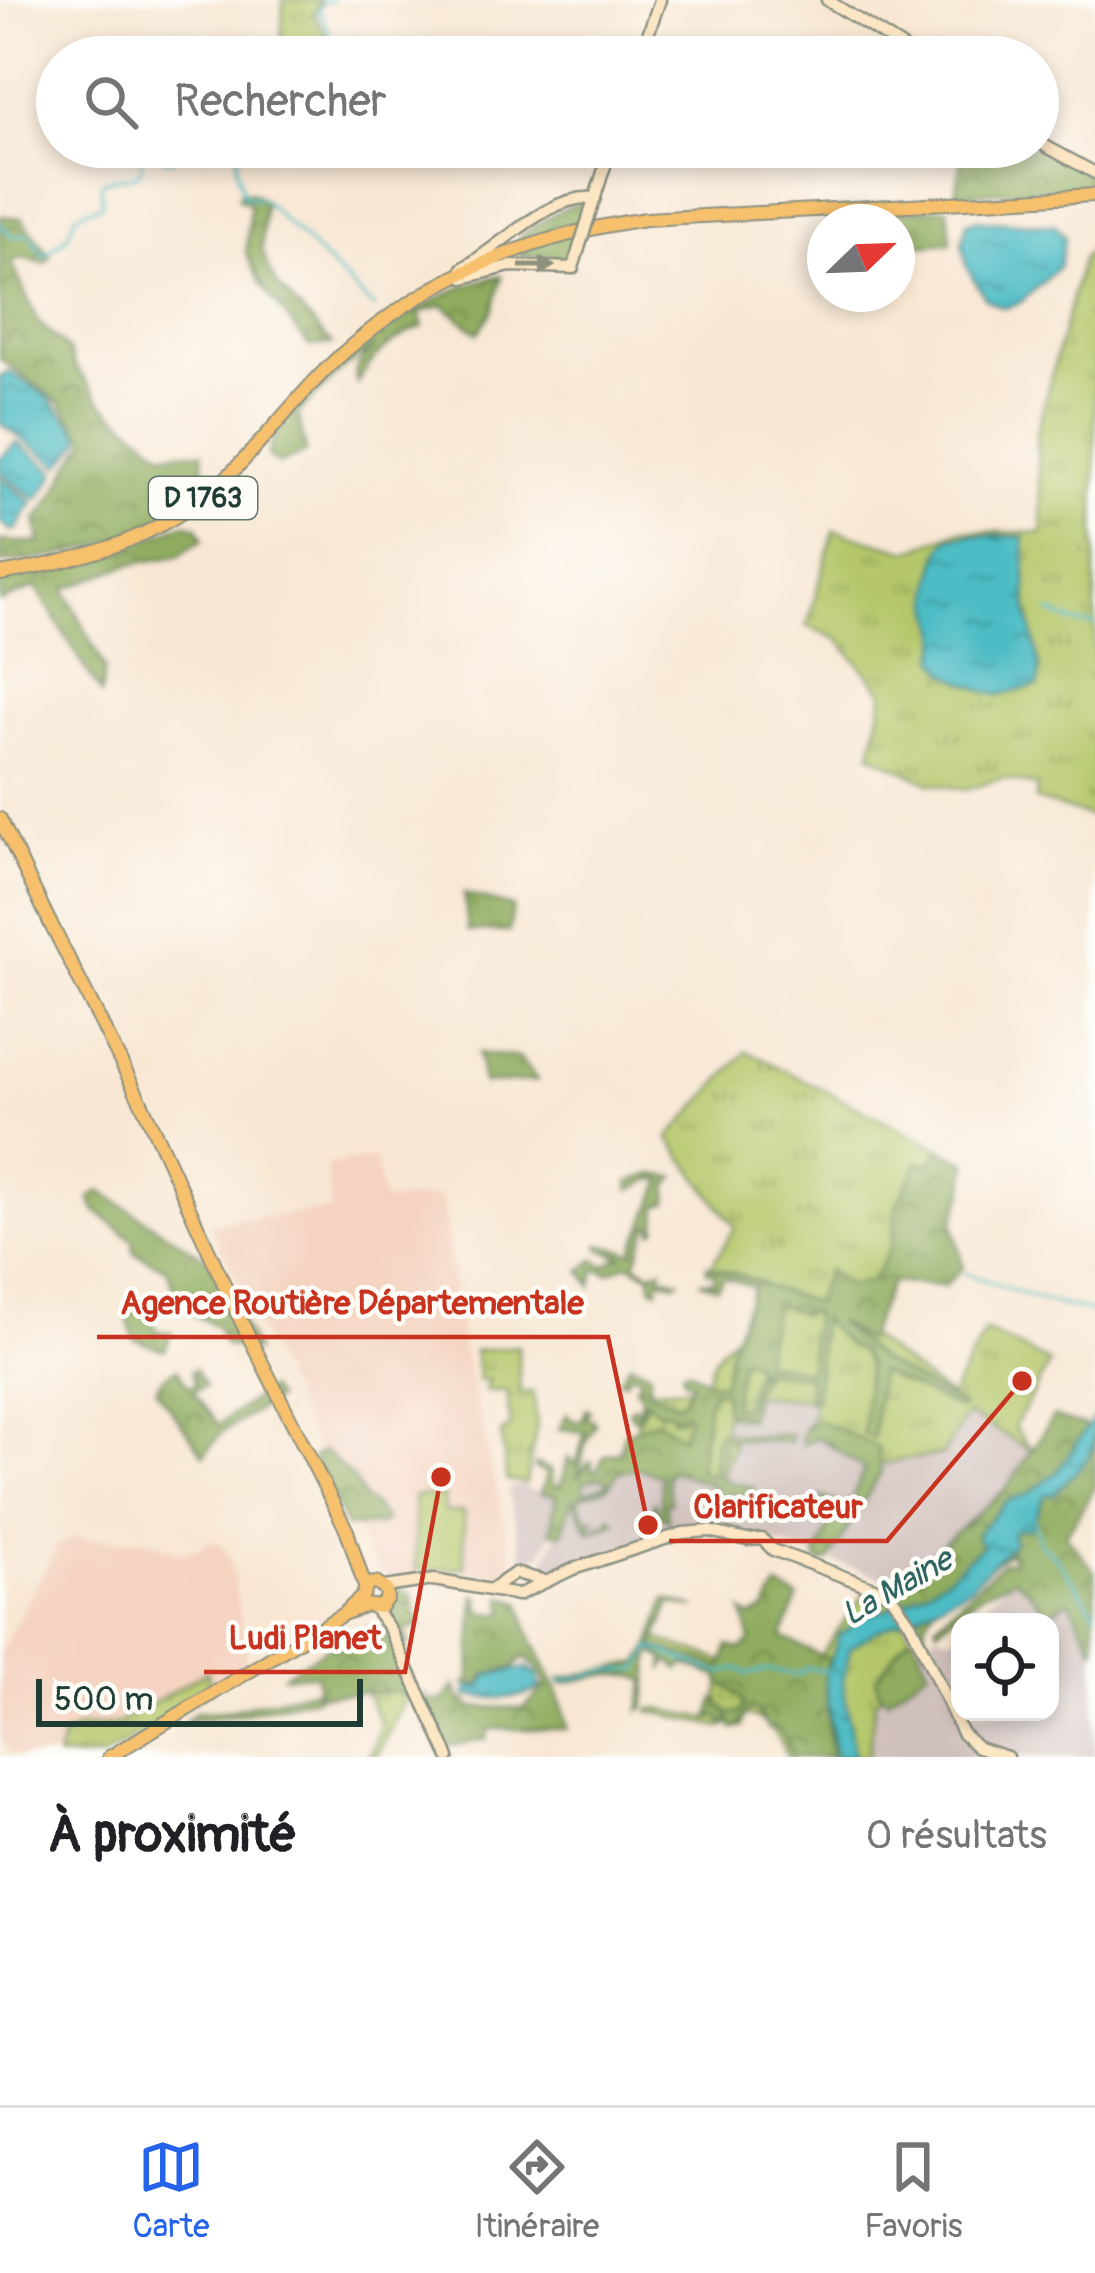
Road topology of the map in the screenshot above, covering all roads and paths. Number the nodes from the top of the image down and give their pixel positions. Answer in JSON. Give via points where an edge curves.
{"nodes":[{"id":1,"x":660,"y":0,"type":"edge"},
{"id":2,"x":827,"y":0,"type":"edge"},
{"id":3,"x":647,"y":36,"type":"edge"},
{"id":4,"x":884,"y":36,"type":"edge"},
{"id":5,"x":1059,"y":153,"type":"edge"},
{"id":6,"x":604,"y":168,"type":"edge"},
{"id":7,"x":1095,"y":173,"type":"edge"},
{"id":8,"x":1095,"y":194,"type":"edge"},
{"id":9,"x":595,"y":198,"type":"junction"},
{"id":10,"x":427,"y":292,"type":"junction"},
{"id":11,"x":0,"y":571,"type":"edge"},
{"id":12,"x":0,"y":819,"type":"edge"},
{"id":13,"x":527,"y":1584,"type":"junction"},
{"id":14,"x":509,"y":1586,"type":"junction"},
{"id":15,"x":377,"y":1594,"type":"junction"},
{"id":16,"x":109,"y":1757,"type":"edge"},
{"id":17,"x":447,"y":1757,"type":"edge"},
{"id":18,"x":1007,"y":1757,"type":"edge"}],
"edges":[{"from":1,"to":3,"type":"main road"},
{"from":2,"to":4,"type":"main road"},
{"from":5,"to":7,"type":"main road"},
{"from":6,"to":9,"type":"main road"},
{"from":8,"to":10,"type":"main road","number":"D 1763","via":[[618,223],[527,246]]},
{"from":9,"to":10,"type":"main road","via":[[544,213]]},
{"from":10,"to":9,"type":"main road","one_way":true,"bridge":true,"via":[[510,266],[573,268]]},
{"from":10,"to":11,"type":"main road","number":"D 1763","via":[[325,369],[233,471],[183,513],[111,550]]},
{"from":12,"to":15,"type":"main road"},
{"from":13,"to":14,"type":"main road","via":[[518,1594]]},
{"from":13,"to":14,"type":"main road","via":[[515,1573]]},
{"from":13,"to":18,"type":"main road","via":[[683,1533],[715,1532],[885,1589],[911,1624],[962,1733]]},
{"from":14,"to":15,"type":"main road","via":[[434,1580]]},
{"from":15,"to":16,"type":"main road"},
{"from":15,"to":17,"type":"main road"}]}
